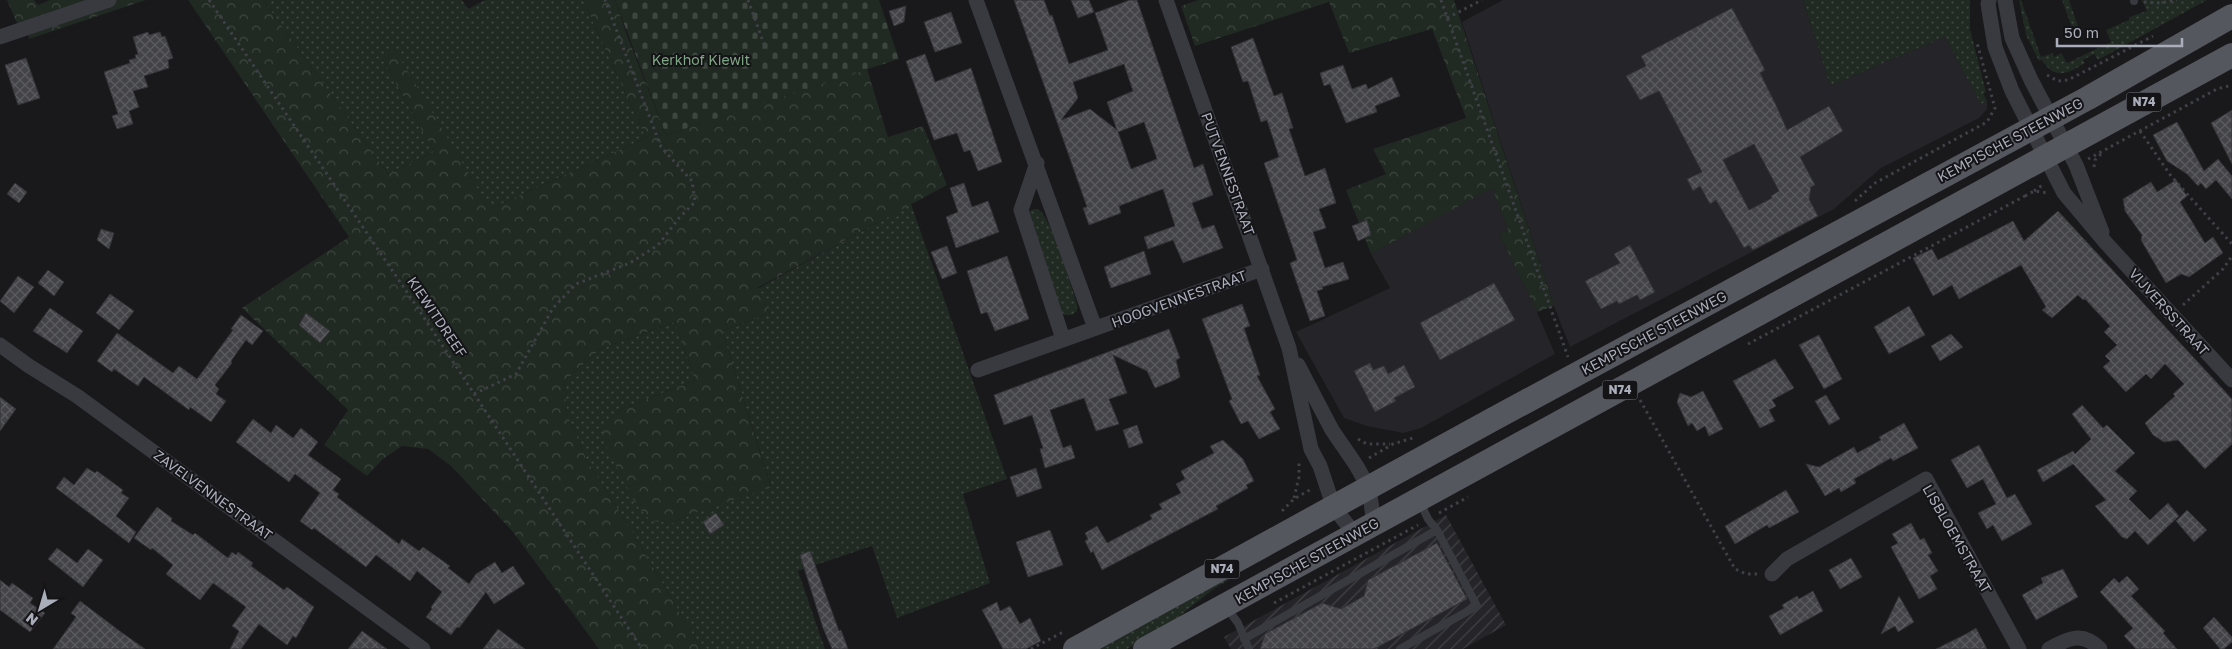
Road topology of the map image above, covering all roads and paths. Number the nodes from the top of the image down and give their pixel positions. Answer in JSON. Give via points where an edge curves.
{"nodes":[{"id":1,"x":109,"y":0,"type":"edge"},
{"id":2,"x":209,"y":0,"type":"edge"},
{"id":3,"x":606,"y":0,"type":"edge"},
{"id":4,"x":748,"y":0,"type":"edge"},
{"id":5,"x":976,"y":0,"type":"edge"},
{"id":6,"x":1166,"y":0,"type":"edge"},
{"id":7,"x":1440,"y":0,"type":"edge"},
{"id":8,"x":1482,"y":0,"type":"edge"},
{"id":9,"x":1989,"y":0,"type":"edge"},
{"id":10,"x":2005,"y":0,"type":"edge"},
{"id":11,"x":2134,"y":0,"type":"edge"},
{"id":12,"x":2177,"y":0,"type":"edge"},
{"id":13,"x":2232,"y":16,"type":"edge"},
{"id":14,"x":1447,"y":18,"type":"junction"},
{"id":15,"x":2156,"y":34,"type":"dead end"},
{"id":16,"x":0,"y":37,"type":"edge"},
{"id":17,"x":765,"y":47,"type":"dead end"},
{"id":18,"x":2232,"y":55,"type":"edge"},
{"id":19,"x":2044,"y":73,"type":"dead end"},
{"id":20,"x":2068,"y":80,"type":"junction"},
{"id":21,"x":2232,"y":85,"type":"edge"},
{"id":22,"x":2080,"y":102,"type":"junction"},
{"id":23,"x":2051,"y":117,"type":"junction"},
{"id":24,"x":1987,"y":122,"type":"dead end"},
{"id":25,"x":2030,"y":129,"type":"junction"},
{"id":26,"x":2094,"y":129,"type":"junction"},
{"id":27,"x":2140,"y":131,"type":"junction"},
{"id":28,"x":2066,"y":144,"type":"junction"},
{"id":29,"x":1998,"y":146,"type":"junction"},
{"id":30,"x":2107,"y":149,"type":"junction"},
{"id":31,"x":2045,"y":156,"type":"junction"},
{"id":32,"x":1036,"y":163,"type":"junction"},
{"id":33,"x":2076,"y":165,"type":"junction"},
{"id":34,"x":2013,"y":172,"type":"junction"},
{"id":35,"x":2094,"y":176,"type":"dead end"},
{"id":36,"x":2056,"y":178,"type":"junction"},
{"id":37,"x":2034,"y":191,"type":"junction"},
{"id":38,"x":2025,"y":196,"type":"junction"},
{"id":39,"x":2054,"y":197,"type":"dead end"},
{"id":40,"x":2106,"y":243,"type":"junction"},
{"id":41,"x":2232,"y":244,"type":"edge"},
{"id":42,"x":2232,"y":256,"type":"edge"},
{"id":43,"x":1262,"y":269,"type":"junction"},
{"id":44,"x":2171,"y":315,"type":"junction"},
{"id":45,"x":1096,"y":328,"type":"junction"},
{"id":46,"x":1063,"y":339,"type":"junction"},
{"id":47,"x":0,"y":345,"type":"edge"},
{"id":48,"x":1746,"y":346,"type":"dead end"},
{"id":49,"x":1289,"y":348,"type":"junction"},
{"id":50,"x":1568,"y":358,"type":"dead end"},
{"id":51,"x":978,"y":370,"type":"dead end"},
{"id":52,"x":2232,"y":380,"type":"edge"},
{"id":53,"x":474,"y":394,"type":"junction"},
{"id":54,"x":1638,"y":398,"type":"junction"},
{"id":55,"x":1369,"y":488,"type":"junction"},
{"id":56,"x":1469,"y":497,"type":"dead end"},
{"id":57,"x":1334,"y":508,"type":"junction"},
{"id":58,"x":1424,"y":509,"type":"junction"},
{"id":59,"x":1365,"y":529,"type":"junction"},
{"id":60,"x":1437,"y":530,"type":"junction"},
{"id":61,"x":1772,"y":574,"type":"joint"},
{"id":62,"x":1272,"y":604,"type":"dead end"},
{"id":63,"x":1225,"y":605,"type":"junction"},
{"id":64,"x":1244,"y":639,"type":"junction"},
{"id":65,"x":423,"y":649,"type":"edge"},
{"id":66,"x":642,"y":649,"type":"edge"},
{"id":67,"x":1075,"y":649,"type":"edge"},
{"id":68,"x":1145,"y":649,"type":"edge"},
{"id":69,"x":1249,"y":649,"type":"edge"},
{"id":70,"x":1400,"y":649,"type":"edge"},
{"id":71,"x":2019,"y":649,"type":"edge"},
{"id":72,"x":2049,"y":649,"type":"edge"},
{"id":73,"x":2100,"y":649,"type":"edge"}],
"edges":[{"from":1,"to":16,"type":"street"},
{"from":2,"to":53,"type":"path","name":"KIEWITDREEF"},
{"from":3,"to":53,"type":"path","via":[[661,147],[692,182],[695,202],[658,245],[630,263],[576,284],[553,308],[516,374]]},
{"from":4,"to":17,"type":"path"},
{"from":5,"to":32,"type":"street","name":"HOOGVENNESTRAAT"},
{"from":6,"to":43,"type":"street","name":"PUTVENNESTRAAT"},
{"from":7,"to":14,"type":"path"},
{"from":8,"to":14,"type":"path"},
{"from":9,"to":25,"type":"street","name":"VIJVERSSTRAAT","via":[[1995,47]]},
{"from":10,"to":23,"type":"street","name":"VIJVERSSTRAAT","via":[[2012,38]]},
{"from":11,"to":12,"type":"path","via":[[2152,3]]},
{"from":13,"to":22,"type":"main road","name":"KEMPISCHE STEENWEG","number":"N74"},
{"from":14,"to":50,"type":"path"},
{"from":15,"to":20,"type":"path"},
{"from":18,"to":26,"type":"main road","name":"KEMPISCHE STEENWEG","number":"N74"},
{"from":19,"to":20,"type":"path","via":[[2058,81]]},
{"from":20,"to":22,"type":"path"},
{"from":21,"to":27,"type":"path","via":[[2218,89]]},
{"from":22,"to":23,"type":"main road","name":"KEMPISCHE STEENWEG","number":"N74"},
{"from":23,"to":25,"type":"main road","name":"KEMPISCHE STEENWEG","number":"N74"},
{"from":23,"to":28,"type":"street","name":"VIJVERSSTRAAT"},
{"from":24,"to":29,"type":"path"},
{"from":25,"to":29,"type":"main road","name":"KEMPISCHE STEENWEG","number":"N74"},
{"from":25,"to":31,"type":"street","name":"VIJVERSSTRAAT"},
{"from":26,"to":28,"type":"main road","name":"KEMPISCHE STEENWEG","number":"N74"},
{"from":26,"to":30,"type":"path"},
{"from":27,"to":30,"type":"path"},
{"from":27,"to":41,"type":"path","via":[[2170,176]]},
{"from":28,"to":31,"type":"main road","name":"KEMPISCHE STEENWEG","number":"N74"},
{"from":28,"to":33,"type":"street","name":"VIJVERSSTRAAT"},
{"from":29,"to":55,"type":"main road","name":"KEMPISCHE STEENWEG","number":"N74"},
{"from":30,"to":33,"type":"path"},
{"from":30,"to":35,"type":"path","via":[[2095,160]]},
{"from":31,"to":34,"type":"main road","name":"KEMPISCHE STEENWEG","number":"N74"},
{"from":31,"to":36,"type":"street","name":"VIJVERSSTRAAT"},
{"from":32,"to":45,"type":"street","name":"HOOGVENNESTRAAT"},
{"from":32,"to":46,"type":"street","via":[[1021,210]]},
{"from":33,"to":40,"type":"street","name":"VIJVERSSTRAAT"},
{"from":34,"to":38,"type":"path"},
{"from":34,"to":54,"type":"main road","name":"KEMPISCHE STEENWEG","number":"N74","via":[[1822,280]]},
{"from":36,"to":37,"type":"path"},
{"from":36,"to":40,"type":"street","name":"VIJVERSSTRAAT"},
{"from":37,"to":38,"type":"path"},
{"from":37,"to":39,"type":"path"},
{"from":38,"to":48,"type":"path"},
{"from":40,"to":44,"type":"street","name":"VIJVERSSTRAAT"},
{"from":42,"to":44,"type":"path","via":[[2223,269]]},
{"from":43,"to":45,"type":"street","name":"HOOGVENNESTRAAT"},
{"from":43,"to":49,"type":"street","name":"PUTVENNESTRAAT"},
{"from":44,"to":52,"type":"street","name":"VIJVERSSTRAAT"},
{"from":45,"to":46,"type":"street","name":"HOOGVENNESTRAAT"},
{"from":46,"to":51,"type":"street","name":"HOOGVENNESTRAAT"},
{"from":47,"to":65,"type":"street","name":"ZAVELVENNESTRAAT","via":[[77,396]]},
{"from":49,"to":55,"type":"street","name":"PUTVENNESTRAAT","via":[[1332,430]]},
{"from":49,"to":57,"type":"street","name":"PUTVENNESTRAAT","via":[[1308,438]]},
{"from":53,"to":66,"type":"path","name":"KIEWITDREEF"},
{"from":54,"to":58,"type":"main road","name":"KEMPISCHE STEENWEG","number":"N74"},
{"from":54,"to":61,"type":"path","via":[[1735,569],[1746,574]]},
{"from":55,"to":57,"type":"main road","name":"KEMPISCHE STEENWEG","number":"N74"},
{"from":55,"to":59,"type":"street","name":"PUTVENNESTRAAT"},
{"from":56,"to":58,"type":"path"},
{"from":57,"to":59,"type":"street","name":"PUTVENNESTRAAT"},
{"from":57,"to":67,"type":"main road","name":"KEMPISCHE STEENWEG","number":"N74"},
{"from":58,"to":59,"type":"main road","name":"KEMPISCHE STEENWEG","number":"N74"},
{"from":58,"to":60,"type":"lane"},
{"from":58,"to":62,"type":"path"},
{"from":59,"to":63,"type":"main road","name":"KEMPISCHE STEENWEG","number":"N74"},
{"from":60,"to":64,"type":"lane"},
{"from":60,"to":70,"type":"lane","via":[[1477,606]]},
{"from":61,"to":71,"type":"street","name":"LISBLOEMSTRAAT","via":[[1787,559],[1926,480]]},
{"from":63,"to":64,"type":"lane","via":[[1238,623]]},
{"from":63,"to":68,"type":"main road","name":"KEMPISCHE STEENWEG","number":"N74"},
{"from":64,"to":69,"type":"lane"},
{"from":72,"to":73,"type":"street","via":[[2068,638],[2080,637],[2094,642]]}]}
